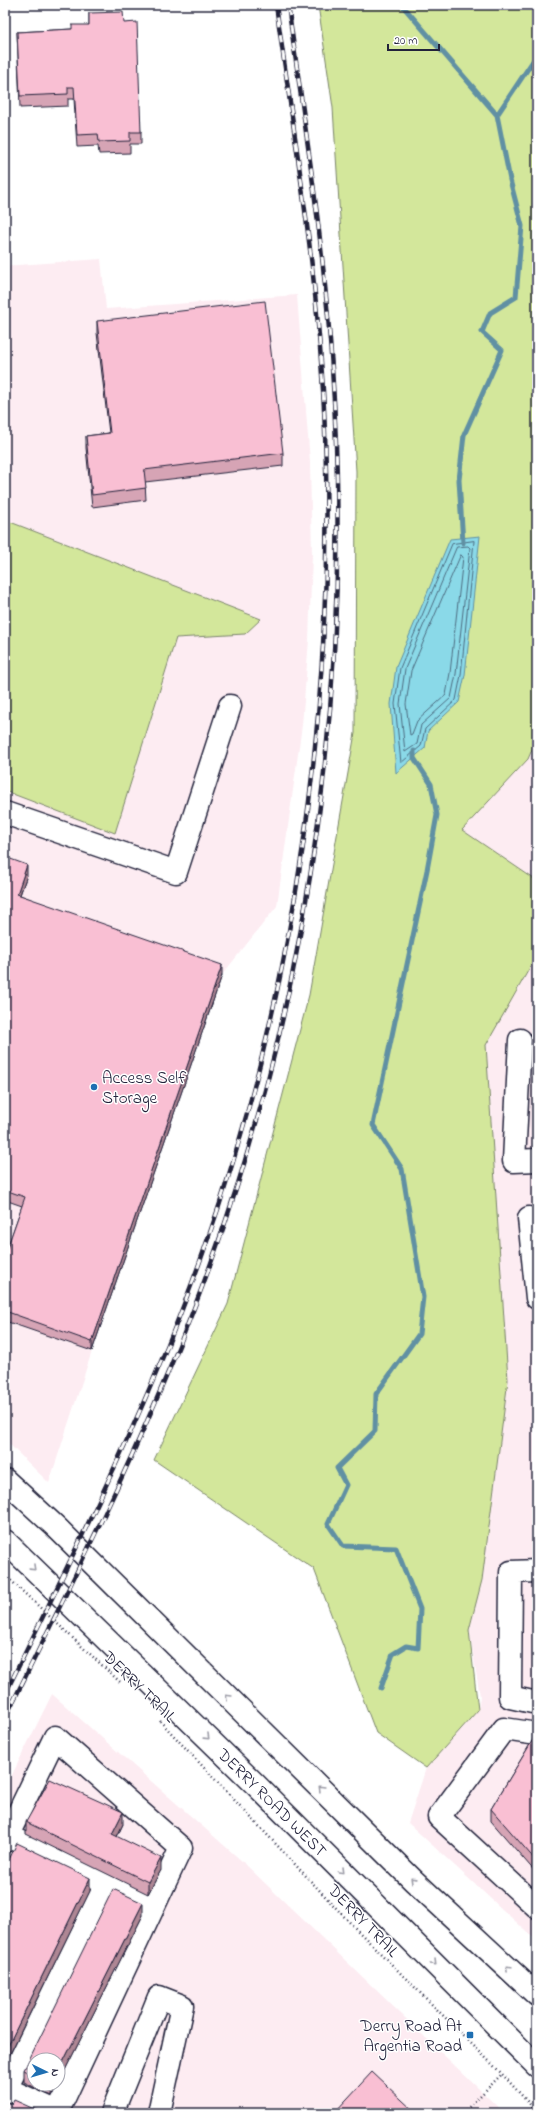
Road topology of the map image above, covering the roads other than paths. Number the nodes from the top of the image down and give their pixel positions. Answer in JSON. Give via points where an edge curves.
{"nodes":[{"id":1,"x":230,"y":706,"type":"dead end"},
{"id":2,"x":5,"y":813,"type":"edge"},
{"id":3,"x":520,"y":1040,"type":"dead end"},
{"id":4,"x":537,"y":1160,"type":"edge"},
{"id":5,"x":529,"y":1218,"type":"dead end"},
{"id":6,"x":537,"y":1298,"type":"edge"},
{"id":7,"x":5,"y":1480,"type":"edge"},
{"id":8,"x":5,"y":1541,"type":"edge"},
{"id":9,"x":537,"y":1570,"type":"edge"},
{"id":10,"x":537,"y":1703,"type":"edge"},
{"id":11,"x":537,"y":1734,"type":"edge"},
{"id":12,"x":6,"y":1838,"type":"edge"},
{"id":13,"x":106,"y":1884,"type":"junction"},
{"id":14,"x":153,"y":1907,"type":"junction"},
{"id":15,"x":537,"y":1907,"type":"edge"},
{"id":16,"x":537,"y":1995,"type":"edge"},
{"id":17,"x":537,"y":2066,"type":"edge"},
{"id":18,"x":5,"y":2089,"type":"edge"},
{"id":19,"x":58,"y":2113,"type":"edge"},
{"id":20,"x":112,"y":2113,"type":"edge"},
{"id":21,"x":159,"y":2113,"type":"edge"}],
"edges":[{"from":1,"to":2,"type":"main road","via":[[176,872]]},
{"from":3,"to":4,"type":"main road","via":[[514,1161]]},
{"from":5,"to":6,"type":"main road"},
{"from":16,"to":7,"type":"main road","one_way":true,"via":[[414,1881],[56,1527]]},
{"from":8,"to":17,"type":"main road","name":"DERRY ROAD WEST","one_way":true,"via":[[255,1784]]},
{"from":9,"to":10,"type":"main road","via":[[510,1572],[510,1697]]},
{"from":11,"to":15,"type":"main road","via":[[504,1728],[439,1817]]},
{"from":12,"to":13,"type":"main road"},
{"from":12,"to":14,"type":"main road","via":[[55,1737],[181,1848]]},
{"from":13,"to":14,"type":"main road"},
{"from":13,"to":18,"type":"main road"},
{"from":14,"to":19,"type":"main road"},
{"from":18,"to":19,"type":"main road"},
{"from":20,"to":21,"type":"main road","via":[[159,1997],[182,2006]]}]}
